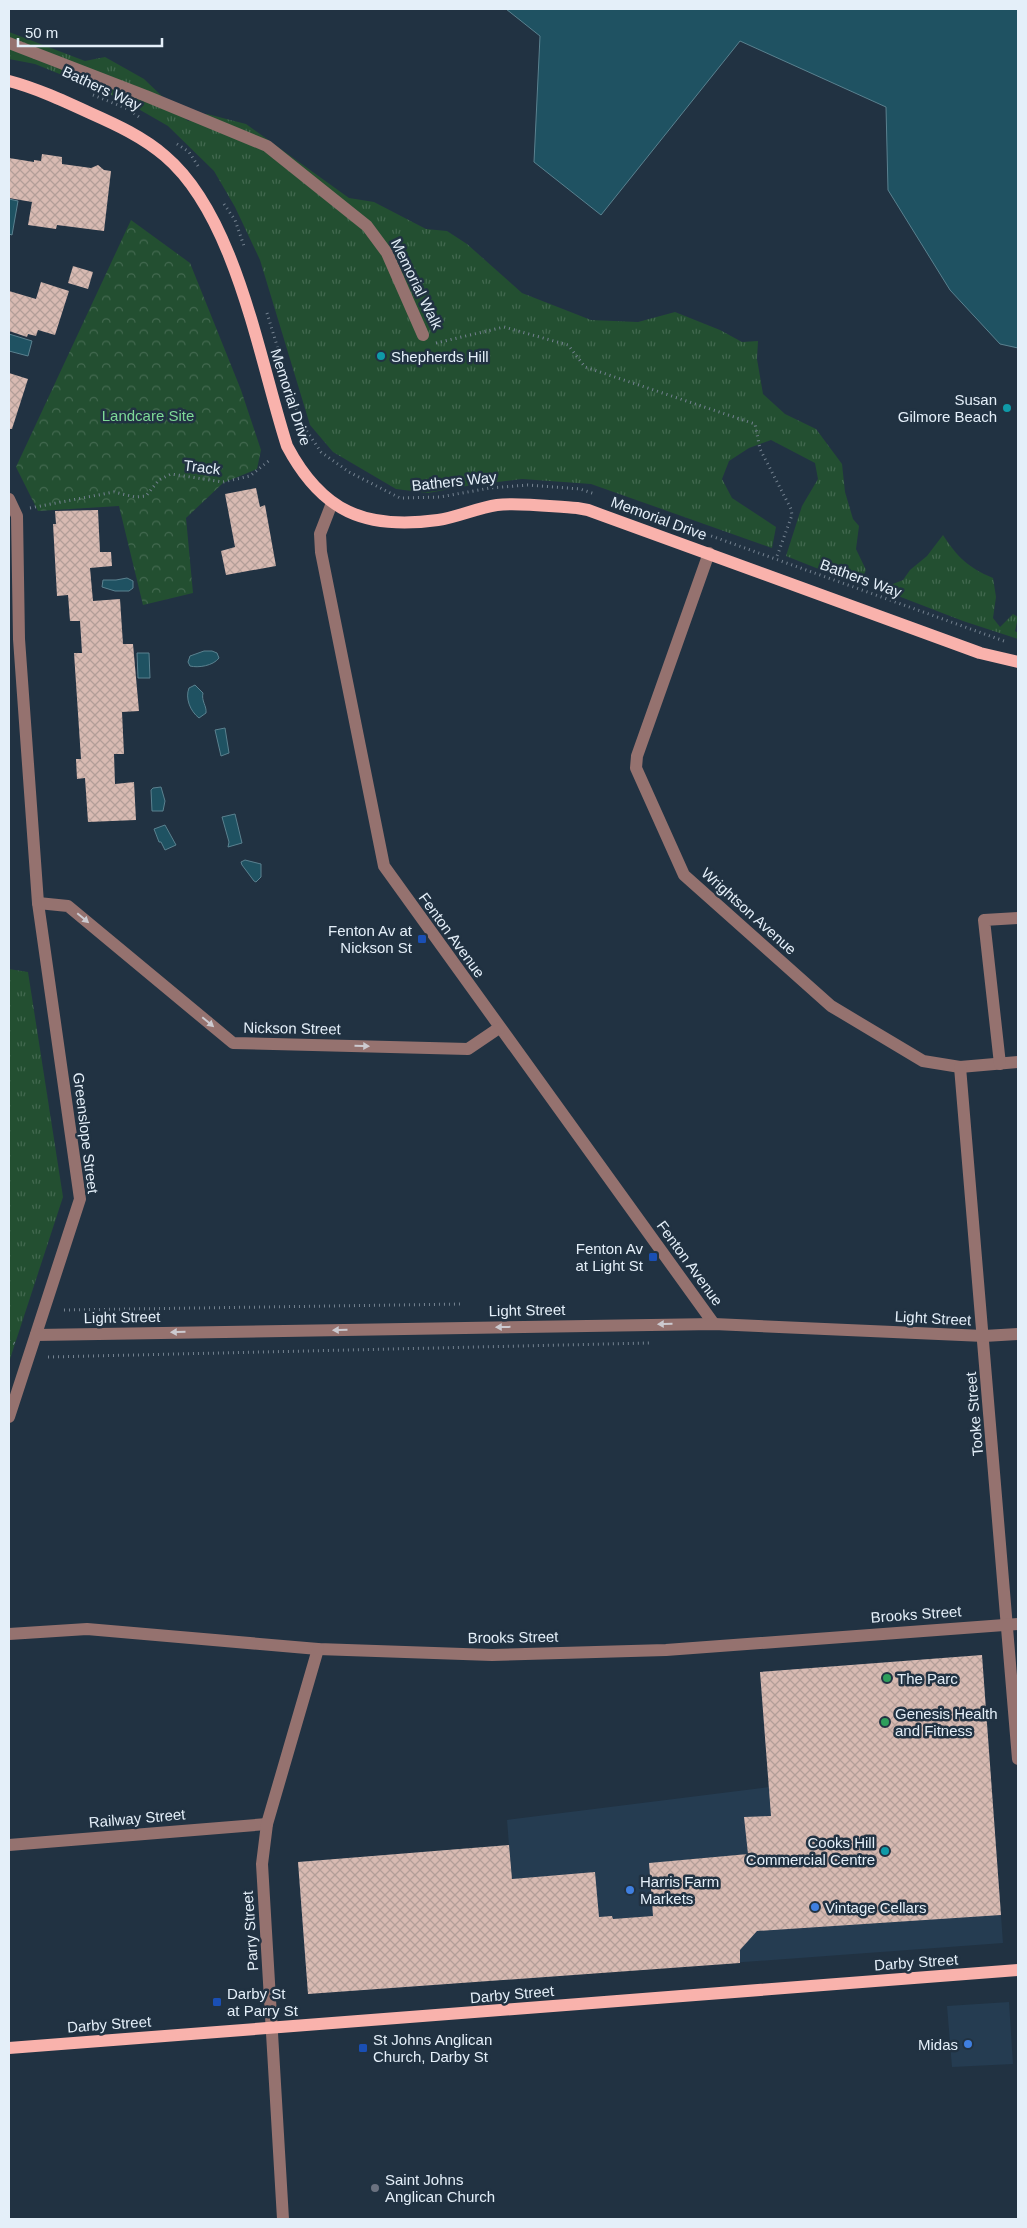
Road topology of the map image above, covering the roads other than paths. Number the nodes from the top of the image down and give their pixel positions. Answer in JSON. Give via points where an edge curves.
{"nodes":[{"id":1,"x":9,"y":43,"type":"edge"},
{"id":2,"x":9,"y":81,"type":"edge"},
{"id":3,"x":424,"y":335,"type":"road end"},
{"id":4,"x":332,"y":503,"type":"junction"},
{"id":5,"x":12,"y":505,"type":"edge"},
{"id":6,"x":709,"y":553,"type":"junction"},
{"id":7,"x":1018,"y":662,"type":"edge"},
{"id":8,"x":38,"y":903,"type":"junction"},
{"id":9,"x":1018,"y":918,"type":"edge"},
{"id":10,"x":499,"y":1028,"type":"junction"},
{"id":11,"x":1018,"y":1062,"type":"edge"},
{"id":12,"x":1000,"y":1064,"type":"junction"},
{"id":13,"x":960,"y":1067,"type":"junction"},
{"id":14,"x":714,"y":1324,"type":"junction"},
{"id":15,"x":36,"y":1334,"type":"junction"},
{"id":16,"x":1018,"y":1334,"type":"edge"},
{"id":17,"x":984,"y":1336,"type":"junction"},
{"id":18,"x":9,"y":1417,"type":"edge"},
{"id":19,"x":1013,"y":1624,"type":"edge"},
{"id":20,"x":9,"y":1634,"type":"edge"},
{"id":21,"x":318,"y":1649,"type":"junction"},
{"id":22,"x":1018,"y":1759,"type":"edge"},
{"id":23,"x":267,"y":1824,"type":"junction"},
{"id":24,"x":9,"y":1845,"type":"edge"},
{"id":25,"x":1018,"y":1970,"type":"edge"},
{"id":26,"x":271,"y":2029,"type":"junction"},
{"id":27,"x":9,"y":2048,"type":"edge"},
{"id":28,"x":283,"y":2219,"type":"edge"}],
"edges":[{"from":1,"to":3,"type":"street","name":"Memorial Walk","via":[[267,146],[367,226],[387,253]]},
{"from":2,"to":4,"type":"main road","name":"Memorial Drive","via":[[61,100],[131,132],[167,157],[192,186],[208,208],[230,259],[288,446],[301,471]]},
{"from":4,"to":6,"type":"main road","name":"Memorial Drive","via":[[382,522],[438,520],[498,505],[577,508]]},
{"from":4,"to":10,"type":"street","name":"Fenton Avenue","via":[[320,534],[321,552],[384,866]]},
{"from":5,"to":8,"type":"street","name":"Greenslope Street","via":[[17,516],[19,639]]},
{"from":6,"to":7,"type":"main road","name":"Memorial Drive","via":[[980,653]]},
{"from":6,"to":13,"type":"street","name":"Wrightson Avenue","via":[[636,756],[636,768],[684,875],[831,1006],[923,1061]]},
{"from":8,"to":10,"type":"street","name":"Nickson Street","one_way":true,"via":[[68,906],[233,1043],[468,1049]]},
{"from":8,"to":15,"type":"street","name":"Greenslope Street","via":[[80,1199]]},
{"from":9,"to":12,"type":"street","via":[[984,920]]},
{"from":10,"to":14,"type":"street","name":"Fenton Avenue"},
{"from":11,"to":12,"type":"street","name":"Wrightson Avenue"},
{"from":12,"to":13,"type":"street","name":"Wrightson Avenue"},
{"from":13,"to":17,"type":"street","name":"Tooke Street"},
{"from":14,"to":15,"type":"street","name":"Light Street","one_way":true},
{"from":14,"to":17,"type":"street","name":"Light Street"},
{"from":15,"to":18,"type":"street","name":"Greenslope Street"},
{"from":16,"to":17,"type":"street","name":"Light Street"},
{"from":17,"to":19,"type":"street","name":"Tooke Street"},
{"from":19,"to":21,"type":"street","name":"Brooks Street","via":[[657,1650],[492,1654]]},
{"from":19,"to":22,"type":"street","name":"Tooke Street"},
{"from":20,"to":21,"type":"street","name":"Brooks Street","via":[[87,1629]]},
{"from":21,"to":23,"type":"street","name":"Parry Street"},
{"from":23,"to":24,"type":"street","name":"Railway Street"},
{"from":23,"to":26,"type":"street","name":"Parry Street","via":[[262,1864]]},
{"from":25,"to":26,"type":"main road","name":"Darby Street"},
{"from":26,"to":27,"type":"main road","name":"Darby Street"},
{"from":26,"to":28,"type":"street","name":"Parry Street"}]}
